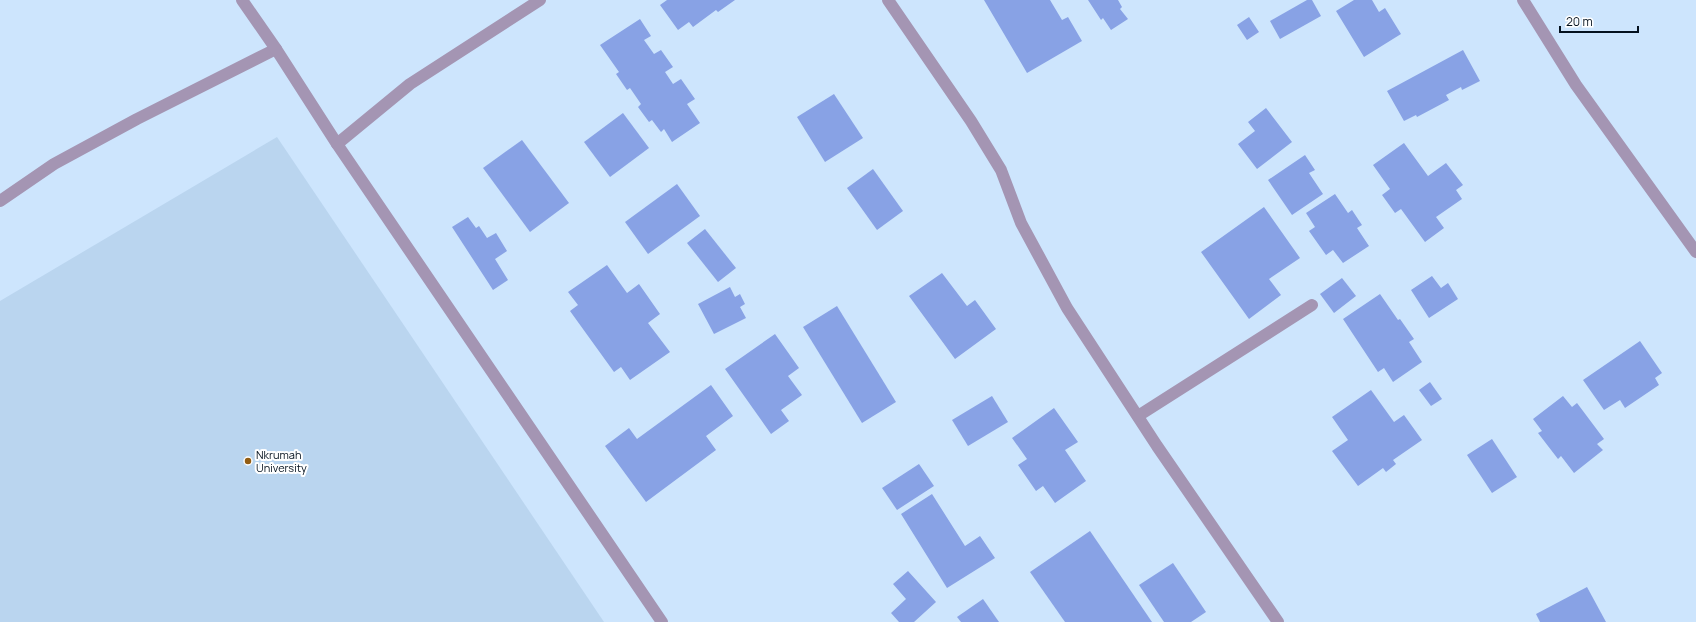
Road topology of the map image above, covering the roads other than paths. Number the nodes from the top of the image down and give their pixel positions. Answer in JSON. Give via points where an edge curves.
{"nodes":[{"id":1,"x":242,"y":0,"type":"edge"},
{"id":2,"x":540,"y":0,"type":"edge"},
{"id":3,"x":888,"y":0,"type":"edge"},
{"id":4,"x":1523,"y":0,"type":"edge"},
{"id":5,"x":276,"y":48,"type":"junction"},
{"id":6,"x":337,"y":144,"type":"junction"},
{"id":7,"x":0,"y":201,"type":"edge"},
{"id":8,"x":1696,"y":252,"type":"edge"},
{"id":9,"x":1312,"y":305,"type":"dead end"},
{"id":10,"x":1138,"y":416,"type":"junction"},
{"id":11,"x":662,"y":622,"type":"edge"},
{"id":12,"x":1278,"y":622,"type":"edge"}],
"edges":[{"from":1,"to":5,"type":"street"},
{"from":2,"to":6,"type":"street","via":[[410,84]]},
{"from":3,"to":10,"type":"street","via":[[971,121],[1001,170],[1021,223],[1067,308]]},
{"from":4,"to":8,"type":"street","via":[[1576,85]]},
{"from":5,"to":6,"type":"street"},
{"from":5,"to":7,"type":"street","via":[[54,164]]},
{"from":6,"to":11,"type":"street"},
{"from":9,"to":10,"type":"street"},
{"from":10,"to":12,"type":"street"}]}
